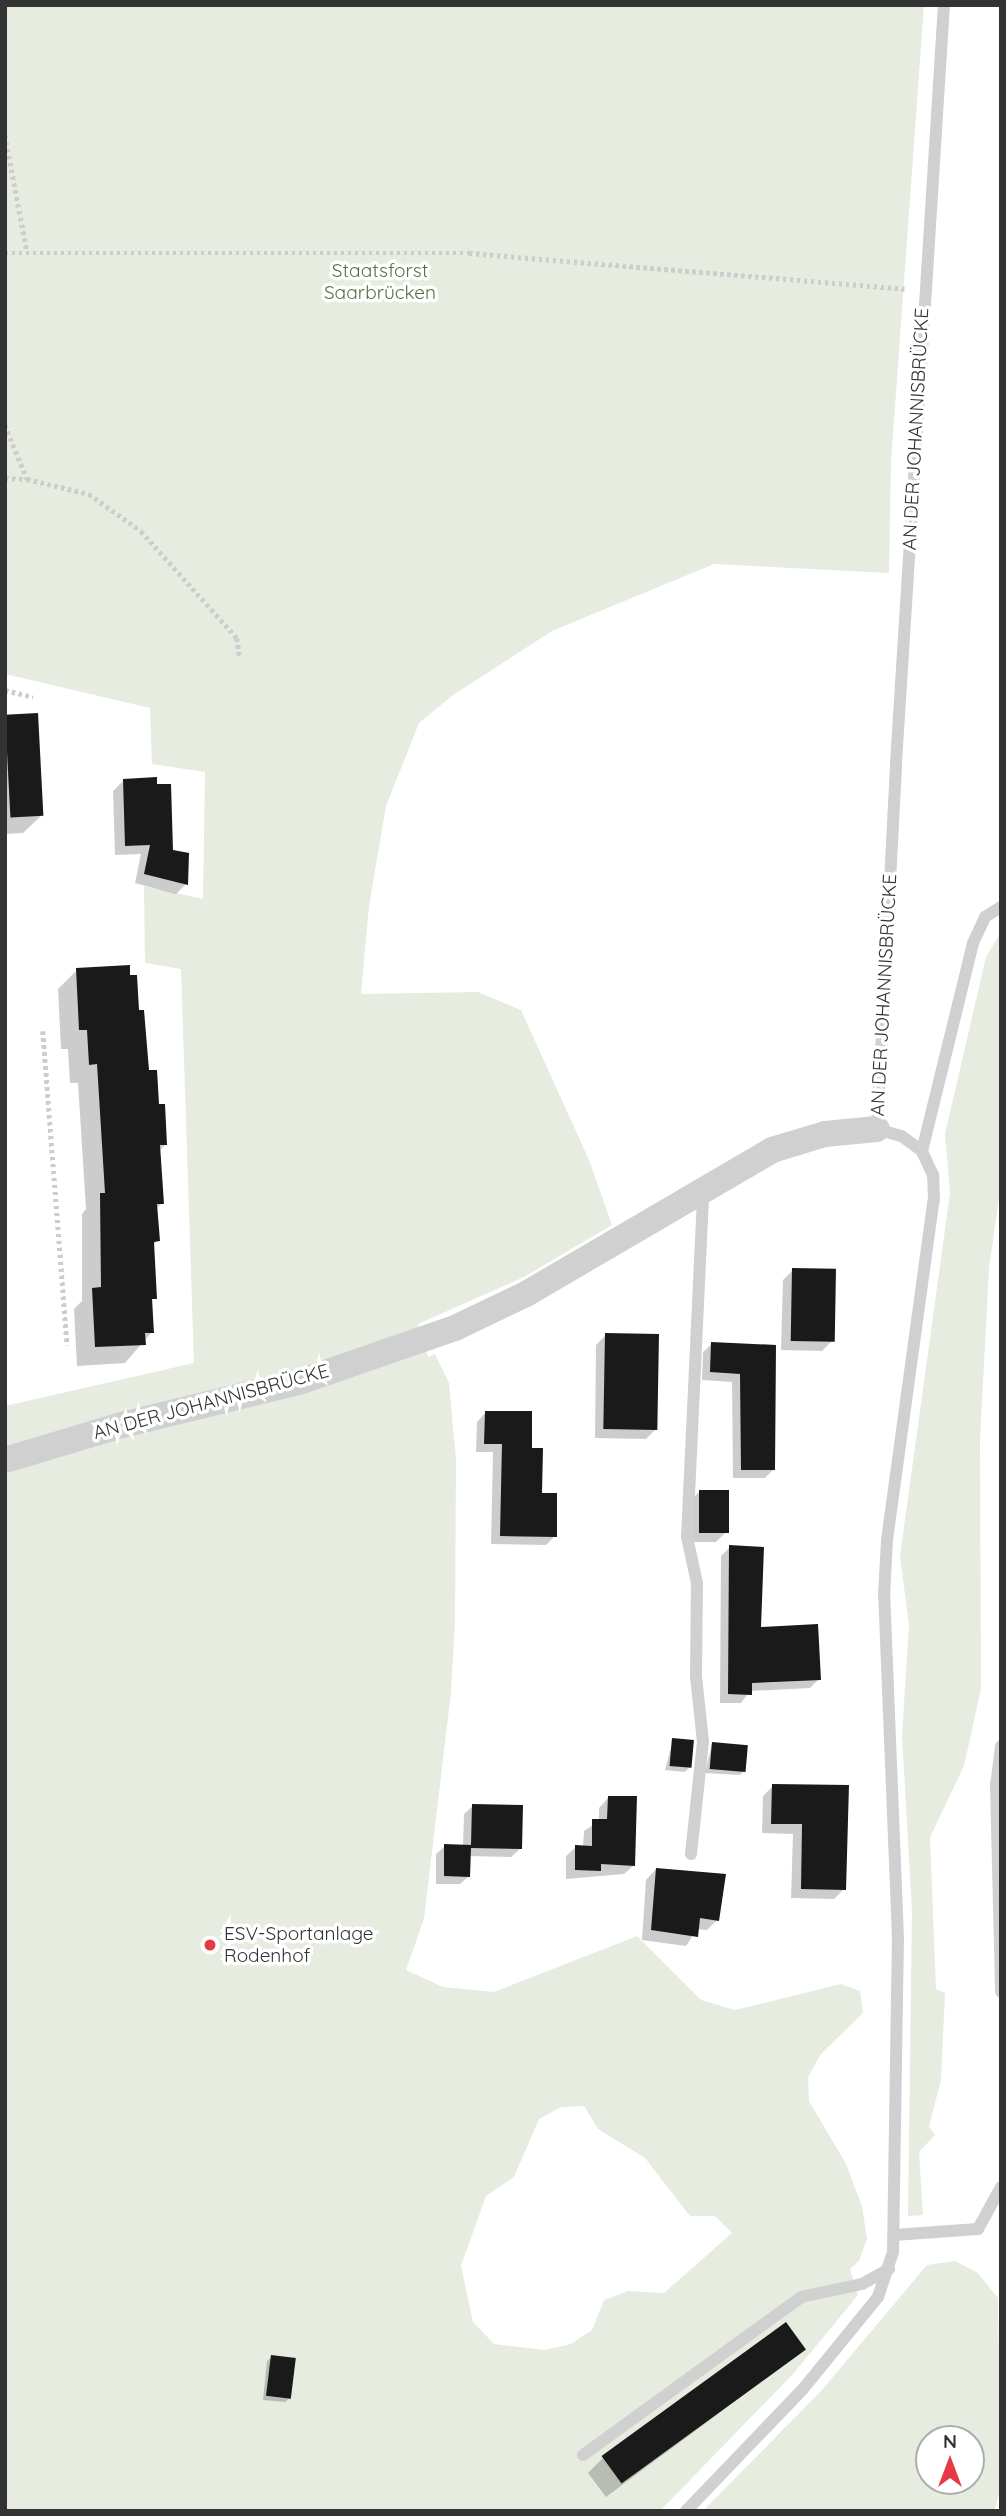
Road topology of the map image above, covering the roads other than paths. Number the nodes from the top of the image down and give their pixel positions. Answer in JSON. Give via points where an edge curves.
{"nodes":[{"id":1,"x":944,"y":5,"type":"edge"},
{"id":2,"x":1001,"y":907,"type":"edge"},
{"id":3,"x":877,"y":1129,"type":"junction"},
{"id":4,"x":922,"y":1150,"type":"junction"},
{"id":5,"x":703,"y":1188,"type":"junction"},
{"id":6,"x":5,"y":1460,"type":"edge"},
{"id":7,"x":1001,"y":1746,"type":"edge"},
{"id":8,"x":691,"y":1854,"type":"dead end"},
{"id":9,"x":1001,"y":1992,"type":"edge"},
{"id":10,"x":1001,"y":2187,"type":"edge"},
{"id":11,"x":894,"y":2235,"type":"junction"},
{"id":12,"x":889,"y":2269,"type":"junction"},
{"id":13,"x":583,"y":2455,"type":"dead end"},
{"id":14,"x":685,"y":2511,"type":"edge"}],
"edges":[{"from":1,"to":3,"type":"lane","name":"AN DER JOHANNISBRÜCKE"},
{"from":2,"to":4,"type":"lane","via":[[985,916],[973,943]]},
{"from":3,"to":4,"type":"lane","via":[[901,1136]]},
{"from":3,"to":5,"type":"street","name":"AN DER JOHANNISBRÜCKE","via":[[825,1134],[772,1150]]},
{"from":4,"to":11,"type":"lane","via":[[933,1175],[934,1199],[888,1528],[884,1596],[898,1938]]},
{"from":5,"to":6,"type":"street","name":"AN DER JOHANNISBRÜCKE","via":[[526,1294],[455,1328],[299,1382],[122,1425]]},
{"from":5,"to":8,"type":"lane","via":[[687,1537],[697,1583],[696,1676],[703,1742]]},
{"from":7,"to":9,"type":"lane","via":[[996,1784]]},
{"from":10,"to":11,"type":"lane","via":[[978,2229]]},
{"from":11,"to":12,"type":"lane"},
{"from":12,"to":13,"type":"lane","via":[[862,2284],[801,2297]]},
{"from":12,"to":14,"type":"lane","via":[[878,2297],[803,2389]]}]}
